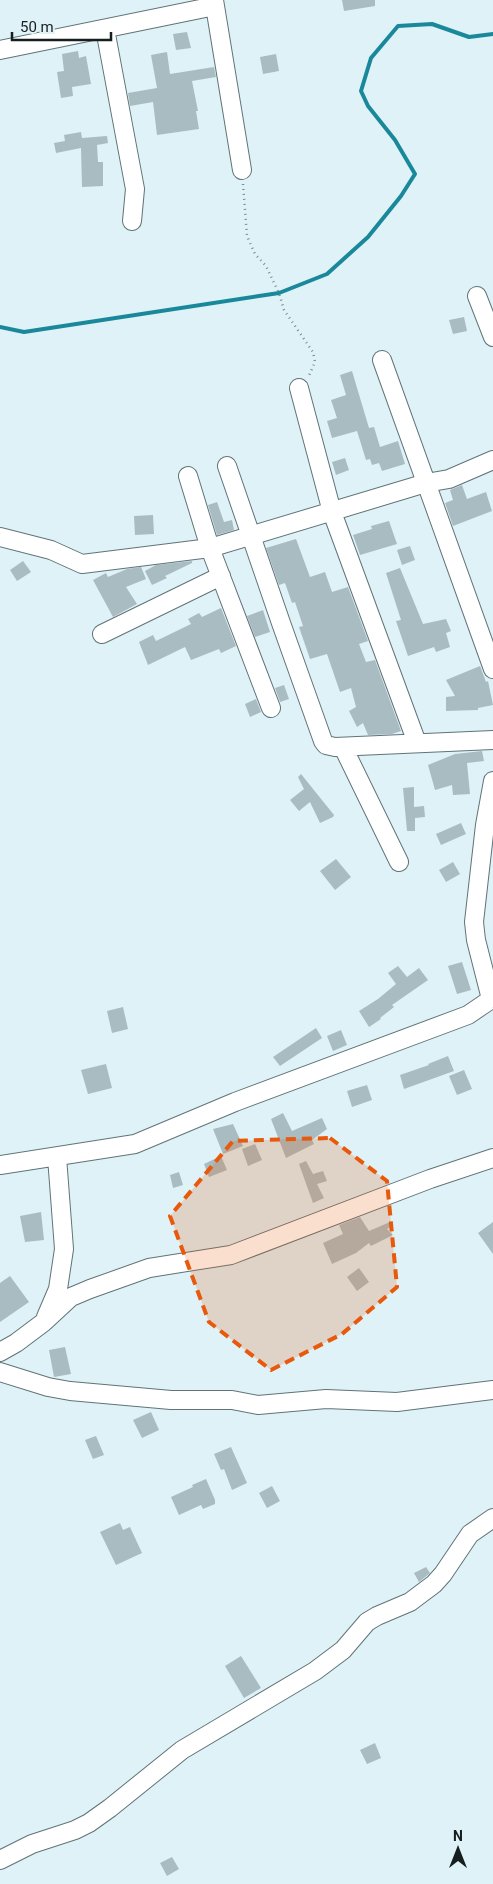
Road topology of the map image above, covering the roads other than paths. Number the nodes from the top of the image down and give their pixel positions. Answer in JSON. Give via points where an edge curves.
{"nodes":[{"id":1,"x":214,"y":3,"type":"edge"},
{"id":2,"x":105,"y":28,"type":"junction"},
{"id":3,"x":0,"y":50,"type":"edge"},
{"id":4,"x":242,"y":170,"type":"road end"},
{"id":5,"x":132,"y":221,"type":"dead end"},
{"id":6,"x":478,"y":296,"type":"dead end"},
{"id":7,"x":493,"y":337,"type":"edge"},
{"id":8,"x":382,"y":360,"type":"dead end"},
{"id":9,"x":299,"y":388,"type":"road end"},
{"id":10,"x":493,"y":460,"type":"edge"},
{"id":11,"x":227,"y":466,"type":"dead end"},
{"id":12,"x":188,"y":476,"type":"dead end"},
{"id":13,"x":426,"y":483,"type":"junction"},
{"id":14,"x":332,"y":512,"type":"junction"},
{"id":15,"x":251,"y":536,"type":"junction"},
{"id":16,"x":0,"y":537,"type":"edge"},
{"id":17,"x":210,"y":548,"type":"junction"},
{"id":18,"x":221,"y":576,"type":"junction"},
{"id":19,"x":102,"y":634,"type":"dead end"},
{"id":20,"x":493,"y":669,"type":"edge"},
{"id":21,"x":271,"y":708,"type":"dead end"},
{"id":22,"x":493,"y":740,"type":"edge"},
{"id":23,"x":417,"y":743,"type":"junction"},
{"id":24,"x":343,"y":747,"type":"junction"},
{"id":25,"x":493,"y":782,"type":"edge"},
{"id":26,"x":399,"y":862,"type":"dead end"},
{"id":27,"x":492,"y":999,"type":"edge"},
{"id":28,"x":57,"y":1157,"type":"junction"},
{"id":29,"x":493,"y":1158,"type":"edge"},
{"id":30,"x":0,"y":1165,"type":"edge"},
{"id":31,"x":44,"y":1322,"type":"junction"},
{"id":32,"x":0,"y":1352,"type":"edge"},
{"id":33,"x":0,"y":1372,"type":"edge"},
{"id":34,"x":493,"y":1390,"type":"edge"},
{"id":35,"x":493,"y":1518,"type":"edge"},
{"id":36,"x":0,"y":1860,"type":"edge"}],
"edges":[{"from":1,"to":2,"type":"street"},
{"from":1,"to":4,"type":"street"},
{"from":2,"to":3,"type":"street"},
{"from":2,"to":5,"type":"street","via":[[135,189]]},
{"from":6,"to":7,"type":"street"},
{"from":8,"to":13,"type":"street"},
{"from":9,"to":14,"type":"street"},
{"from":10,"to":13,"type":"street","via":[[449,478]]},
{"from":11,"to":15,"type":"street"},
{"from":12,"to":17,"type":"street"},
{"from":13,"to":14,"type":"street"},
{"from":13,"to":20,"type":"street"},
{"from":14,"to":15,"type":"street"},
{"from":14,"to":23,"type":"street"},
{"from":15,"to":17,"type":"street"},
{"from":15,"to":24,"type":"street","via":[[323,741],[330,746]]},
{"from":16,"to":17,"type":"street","via":[[51,550],[82,564]]},
{"from":17,"to":18,"type":"street"},
{"from":18,"to":19,"type":"street"},
{"from":18,"to":21,"type":"street"},
{"from":22,"to":23,"type":"street"},
{"from":23,"to":24,"type":"street"},
{"from":24,"to":26,"type":"street"},
{"from":25,"to":27,"type":"street","via":[[474,922]]},
{"from":27,"to":28,"type":"street","via":[[468,1015],[235,1102],[135,1144]]},
{"from":28,"to":30,"type":"street"},
{"from":28,"to":31,"type":"street","via":[[64,1249],[58,1289]]},
{"from":29,"to":31,"type":"street","via":[[231,1255],[132,1273],[71,1298]]},
{"from":31,"to":32,"type":"street"},
{"from":33,"to":34,"type":"street","via":[[70,1391],[171,1400],[232,1400],[258,1405],[326,1400],[397,1402]]},
{"from":35,"to":36,"type":"street","via":[[470,1534],[434,1584],[410,1602],[367,1622],[343,1650],[315,1671],[182,1750],[97,1818]]}]}
